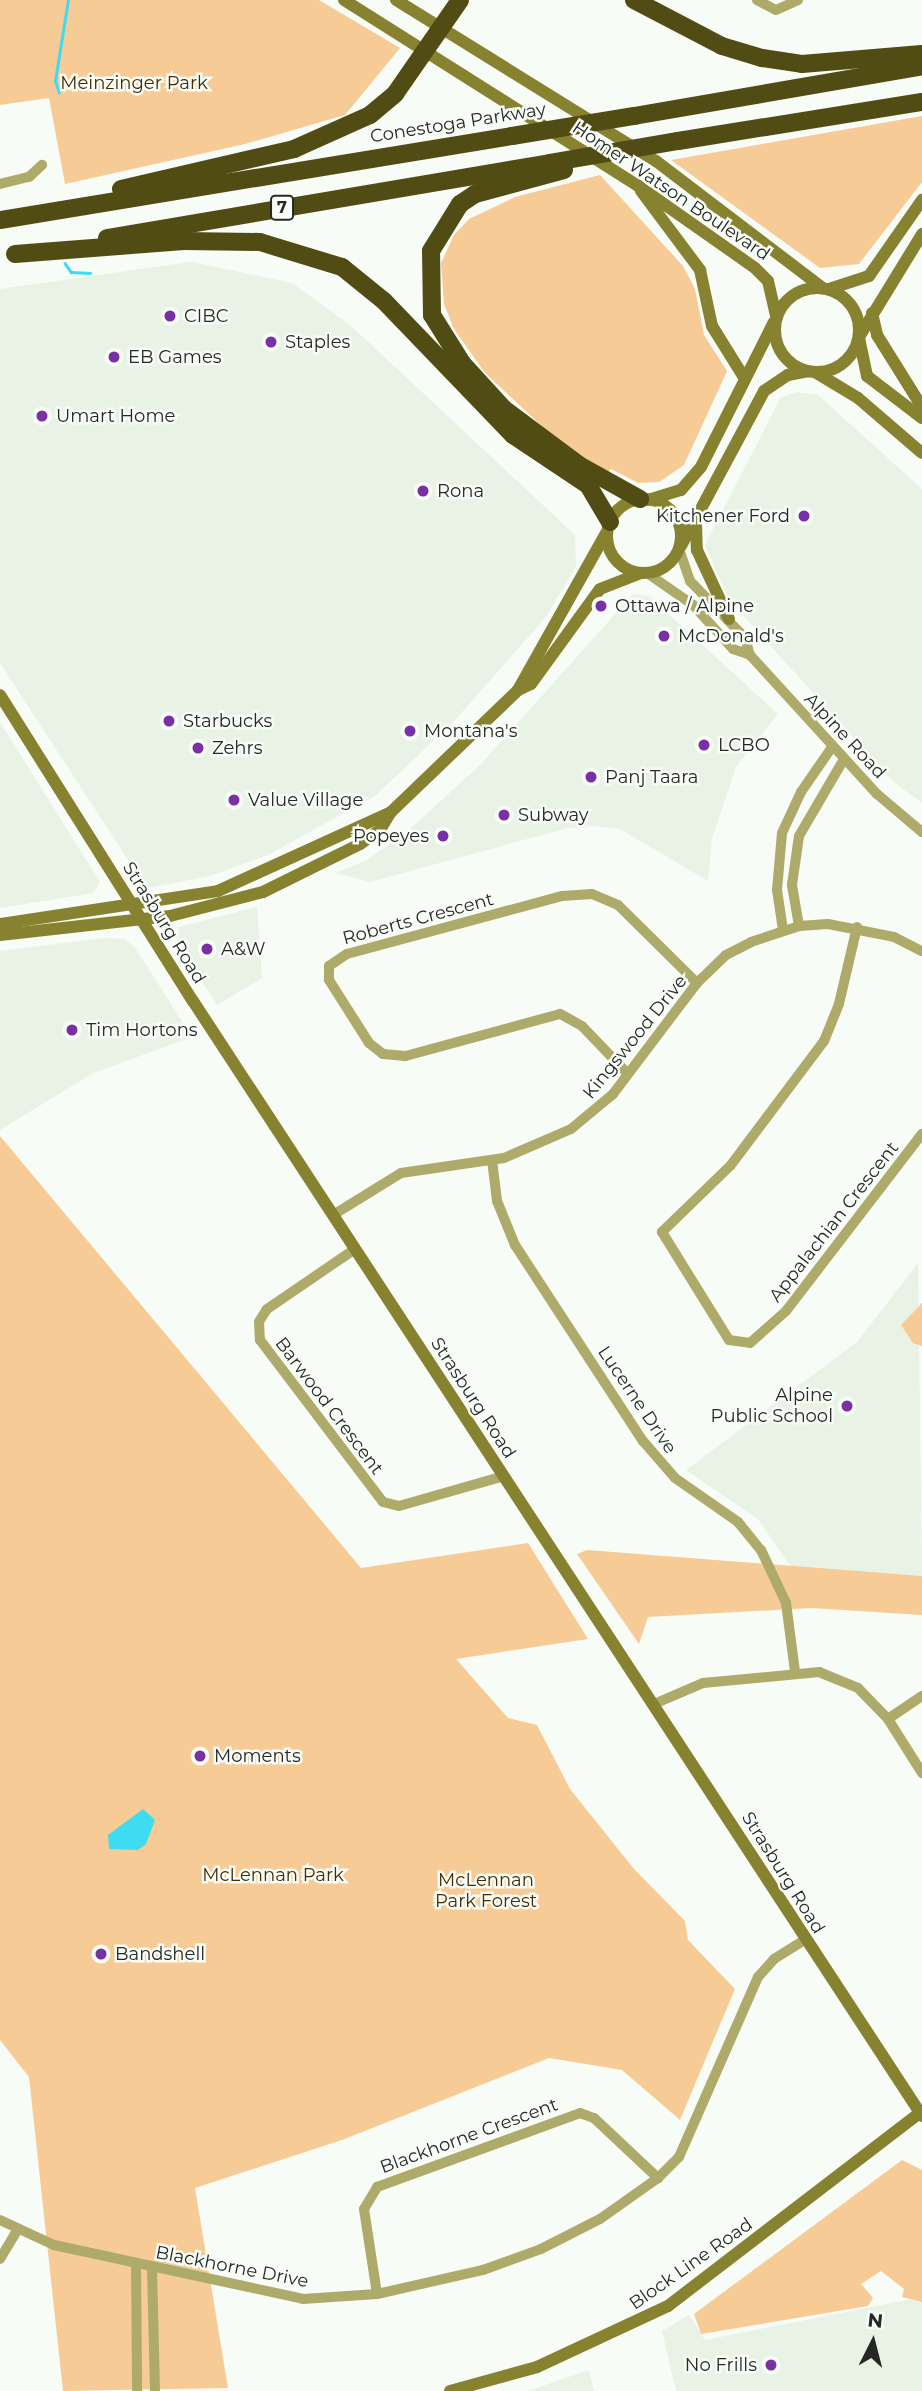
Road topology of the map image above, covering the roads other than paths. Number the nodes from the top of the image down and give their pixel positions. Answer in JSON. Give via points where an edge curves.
{"nodes":[{"id":1,"x":344,"y":0,"type":"edge"},
{"id":2,"x":396,"y":0,"type":"edge"},
{"id":3,"x":460,"y":0,"type":"edge"},
{"id":4,"x":634,"y":0,"type":"edge"},
{"id":5,"x":757,"y":0,"type":"edge"},
{"id":6,"x":798,"y":0,"type":"edge"},
{"id":7,"x":441,"y":29,"type":"junction"},
{"id":8,"x":418,"y":47,"type":"junction"},
{"id":9,"x":919,"y":60,"type":"edge"},
{"id":10,"x":922,"y":102,"type":"edge"},
{"id":11,"x":42,"y":165,"type":"dead end"},
{"id":12,"x":556,"y":166,"type":"junction"},
{"id":13,"x":0,"y":184,"type":"edge"},
{"id":14,"x":637,"y":185,"type":"junction"},
{"id":15,"x":922,"y":200,"type":"edge"},
{"id":16,"x":45,"y":212,"type":"junction"},
{"id":17,"x":0,"y":220,"type":"edge"},
{"id":18,"x":922,"y":234,"type":"edge"},
{"id":19,"x":8,"y":255,"type":"edge"},
{"id":20,"x":826,"y":289,"type":"junction"},
{"id":21,"x":872,"y":313,"type":"junction"},
{"id":22,"x":776,"y":317,"type":"junction"},
{"id":23,"x":859,"y":337,"type":"junction"},
{"id":24,"x":812,"y":372,"type":"junction"},
{"id":25,"x":746,"y":379,"type":"junction"},
{"id":26,"x":922,"y":407,"type":"edge"},
{"id":27,"x":922,"y":418,"type":"edge"},
{"id":28,"x":922,"y":453,"type":"edge"},
{"id":29,"x":644,"y":500,"type":"junction"},
{"id":30,"x":696,"y":520,"type":"junction"},
{"id":31,"x":609,"y":526,"type":"junction"},
{"id":32,"x":679,"y":549,"type":"junction"},
{"id":33,"x":644,"y":573,"type":"junction"},
{"id":34,"x":729,"y":619,"type":"junction"},
{"id":35,"x":750,"y":655,"type":"junction"},
{"id":36,"x":518,"y":690,"type":"junction"},
{"id":37,"x":0,"y":695,"type":"edge"},
{"id":38,"x":832,"y":747,"type":"junction"},
{"id":39,"x":844,"y":759,"type":"junction"},
{"id":40,"x":795,"y":804,"type":"junction"},
{"id":41,"x":809,"y":811,"type":"junction"},
{"id":42,"x":391,"y":813,"type":"junction"},
{"id":43,"x":922,"y":832,"type":"edge"},
{"id":44,"x":777,"y":872,"type":"junction"},
{"id":45,"x":793,"y":874,"type":"junction"},
{"id":46,"x":131,"y":906,"type":"junction"},
{"id":47,"x":140,"y":919,"type":"junction"},
{"id":48,"x":0,"y":924,"type":"edge"},
{"id":49,"x":799,"y":926,"type":"junction"},
{"id":50,"x":857,"y":927,"type":"junction"},
{"id":51,"x":783,"y":930,"type":"junction"},
{"id":52,"x":0,"y":935,"type":"edge"},
{"id":53,"x":922,"y":951,"type":"edge"},
{"id":54,"x":697,"y":984,"type":"junction"},
{"id":55,"x":628,"y":1074,"type":"junction"},
{"id":56,"x":922,"y":1134,"type":"edge"},
{"id":57,"x":492,"y":1160,"type":"junction"},
{"id":58,"x":333,"y":1214,"type":"junction"},
{"id":59,"x":355,"y":1249,"type":"junction"},
{"id":60,"x":504,"y":1476,"type":"junction"},
{"id":61,"x":795,"y":1671,"type":"junction"},
{"id":62,"x":922,"y":1696,"type":"edge"},
{"id":63,"x":654,"y":1704,"type":"junction"},
{"id":64,"x":888,"y":1719,"type":"junction"},
{"id":65,"x":922,"y":1773,"type":"edge"},
{"id":66,"x":805,"y":1940,"type":"junction"},
{"id":67,"x":921,"y":2113,"type":"edge"},
{"id":68,"x":658,"y":2178,"type":"junction"},
{"id":69,"x":0,"y":2220,"type":"edge"},
{"id":70,"x":16,"y":2232,"type":"junction"},
{"id":71,"x":0,"y":2259,"type":"edge"},
{"id":72,"x":136,"y":2264,"type":"junction"},
{"id":73,"x":152,"y":2268,"type":"junction"},
{"id":74,"x":377,"y":2294,"type":"junction"},
{"id":75,"x":480,"y":2388,"type":"edge"},
{"id":76,"x":137,"y":2391,"type":"edge"},
{"id":77,"x":155,"y":2391,"type":"edge"},
{"id":78,"x":450,"y":2391,"type":"edge"}],
"edges":[{"from":1,"to":8,"type":"main road","name":"Homer Watson Boulevard"},
{"from":2,"to":7,"type":"main road","name":"Homer Watson Boulevard"},
{"from":3,"to":7,"type":"highway"},
{"from":4,"to":9,"type":"highway","via":[[722,46],[762,58],[802,64]]},
{"from":5,"to":6,"type":"street","via":[[776,10]]},
{"from":7,"to":8,"type":"highway"},
{"from":7,"to":20,"type":"main road","name":"Homer Watson Boulevard","via":[[656,161]]},
{"from":8,"to":14,"type":"main road","name":"Homer Watson Boulevard"},
{"from":8,"to":16,"type":"highway","via":[[395,94],[340,131],[294,149],[72,200]]},
{"from":9,"to":16,"type":"highway","name":"Conestoga Parkway","number":"7","bridge":true,"via":[[634,116]]},
{"from":10,"to":12,"type":"highway","number":"7","bridge":true,"via":[[678,141]]},
{"from":11,"to":13,"type":"street","via":[[29,177]]},
{"from":12,"to":19,"type":"highway","number":"7"},
{"from":12,"to":29,"type":"highway","via":[[475,194],[460,204],[430,251],[432,315],[462,363],[505,409],[579,466]]},
{"from":14,"to":22,"type":"main road","name":"Homer Watson Boulevard","via":[[762,273]]},
{"from":14,"to":25,"type":"main road","via":[[700,270],[712,326]]},
{"from":15,"to":20,"type":"main road","via":[[880,266],[859,281]]},
{"from":16,"to":17,"type":"highway","name":"Conestoga Parkway","number":"7"},
{"from":18,"to":21,"type":"main road"},
{"from":19,"to":31,"type":"highway","via":[[183,241],[260,242],[342,267],[384,302],[513,435],[588,485]]},
{"from":20,"to":22,"type":"main road","via":[[799,291]]},
{"from":20,"to":23,"type":"main road","via":[[856,313]]},
{"from":21,"to":23,"type":"main road"},
{"from":21,"to":26,"type":"main road","via":[[877,335]]},
{"from":22,"to":24,"type":"main road","via":[[781,353]]},
{"from":22,"to":25,"type":"main road"},
{"from":23,"to":24,"type":"main road","via":[[841,364]]},
{"from":23,"to":27,"type":"main road","via":[[867,376]]},
{"from":24,"to":28,"type":"main road","via":[[858,398]]},
{"from":24,"to":30,"type":"main road","via":[[788,375],[764,391]]},
{"from":25,"to":29,"type":"main road","via":[[690,484]]},
{"from":29,"to":31,"type":"main road","via":[[622,506]]},
{"from":29,"to":32,"type":"main road","via":[[675,516]]},
{"from":30,"to":32,"type":"main road"},
{"from":30,"to":34,"type":"main road","via":[[697,550]]},
{"from":31,"to":33,"type":"main road","via":[[612,555]]},
{"from":31,"to":36,"type":"main road"},
{"from":32,"to":33,"type":"main road","via":[[667,565]]},
{"from":32,"to":34,"type":"street","name":"Alpine Road","via":[[690,581]]},
{"from":33,"to":35,"type":"street","name":"Alpine Road","via":[[693,605],[733,649]]},
{"from":33,"to":36,"type":"main road","via":[[600,589],[552,660]]},
{"from":34,"to":35,"type":"street","name":"Alpine Road","via":[[746,638]]},
{"from":35,"to":38,"type":"street","name":"Alpine Road"},
{"from":36,"to":42,"type":"main road"},
{"from":37,"to":46,"type":"main road","name":"Strasburg Road"},
{"from":38,"to":39,"type":"street","name":"Alpine Road"},
{"from":38,"to":40,"type":"street"},
{"from":39,"to":41,"type":"street"},
{"from":39,"to":43,"type":"street","name":"Alpine Road"},
{"from":40,"to":41,"type":"street"},
{"from":40,"to":44,"type":"street","via":[[782,833]]},
{"from":41,"to":45,"type":"street"},
{"from":42,"to":46,"type":"main road","via":[[218,891]]},
{"from":42,"to":47,"type":"main road","via":[[380,830],[360,844],[263,892]]},
{"from":44,"to":45,"type":"street"},
{"from":44,"to":51,"type":"street"},
{"from":45,"to":49,"type":"street"},
{"from":46,"to":47,"type":"main road","name":"Strasburg Road"},
{"from":46,"to":48,"type":"main road"},
{"from":47,"to":52,"type":"main road"},
{"from":47,"to":58,"type":"main road","name":"Strasburg Road"},
{"from":49,"to":50,"type":"street","name":"Kingswood Drive"},
{"from":49,"to":51,"type":"street","name":"Kingswood Drive"},
{"from":50,"to":53,"type":"street","name":"Kingswood Drive"},
{"from":50,"to":56,"type":"street","name":"Appalachian Crescent","via":[[839,1004],[824,1041],[730,1166],[662,1232],[729,1340],[750,1343],[786,1311]]},
{"from":51,"to":54,"type":"street","name":"Kingswood Drive","via":[[726,955]]},
{"from":54,"to":55,"type":"street","name":"Kingswood Drive"},
{"from":54,"to":55,"type":"street","name":"Roberts Crescent","via":[[618,905],[592,894],[562,896],[361,950],[329,966],[329,980],[369,1043],[383,1054],[405,1056],[560,1014],[582,1026]]},
{"from":55,"to":57,"type":"street","name":"Kingswood Drive","via":[[571,1129],[525,1152]]},
{"from":57,"to":58,"type":"street","name":"Kingswood Drive","via":[[401,1173]]},
{"from":57,"to":61,"type":"street","name":"Lucerne Drive","via":[[497,1201],[515,1245],[643,1441],[675,1478],[738,1522],[766,1559],[786,1603]]},
{"from":58,"to":59,"type":"main road","name":"Strasburg Road"},
{"from":59,"to":60,"type":"main road","name":"Strasburg Road"},
{"from":59,"to":60,"type":"street","name":"Barwood Crescent","via":[[267,1309],[258,1322],[260,1340],[383,1502],[399,1506]]},
{"from":60,"to":63,"type":"main road","name":"Strasburg Road"},
{"from":61,"to":63,"type":"street","via":[[703,1682]]},
{"from":61,"to":64,"type":"street","via":[[840,1679],[858,1688]]},
{"from":62,"to":64,"type":"street"},
{"from":63,"to":66,"type":"main road","name":"Strasburg Road"},
{"from":64,"to":65,"type":"street"},
{"from":66,"to":67,"type":"main road","name":"Strasburg Road"},
{"from":66,"to":68,"type":"street","name":"Blackhorne Drive","via":[[774,1959],[758,1977],[679,2157]]},
{"from":67,"to":75,"type":"main road","name":"Block Line Road","via":[[668,2306],[628,2329]]},
{"from":68,"to":74,"type":"street","name":"Blackhorne Drive","via":[[600,2219],[541,2249],[444,2281]]},
{"from":68,"to":74,"type":"street","name":"Blackhorne Crescent","via":[[600,2123],[580,2113],[377,2187],[365,2209]]},
{"from":69,"to":70,"type":"street","name":"Blackhorne Drive"},
{"from":70,"to":71,"type":"street"},
{"from":70,"to":72,"type":"street","name":"Blackhorne Drive"},
{"from":72,"to":73,"type":"street","name":"Blackhorne Drive"},
{"from":72,"to":76,"type":"street"},
{"from":73,"to":74,"type":"street","name":"Blackhorne Drive","via":[[303,2299]]},
{"from":73,"to":77,"type":"street"},
{"from":75,"to":78,"type":"main road","name":"Block Line Road"}]}
